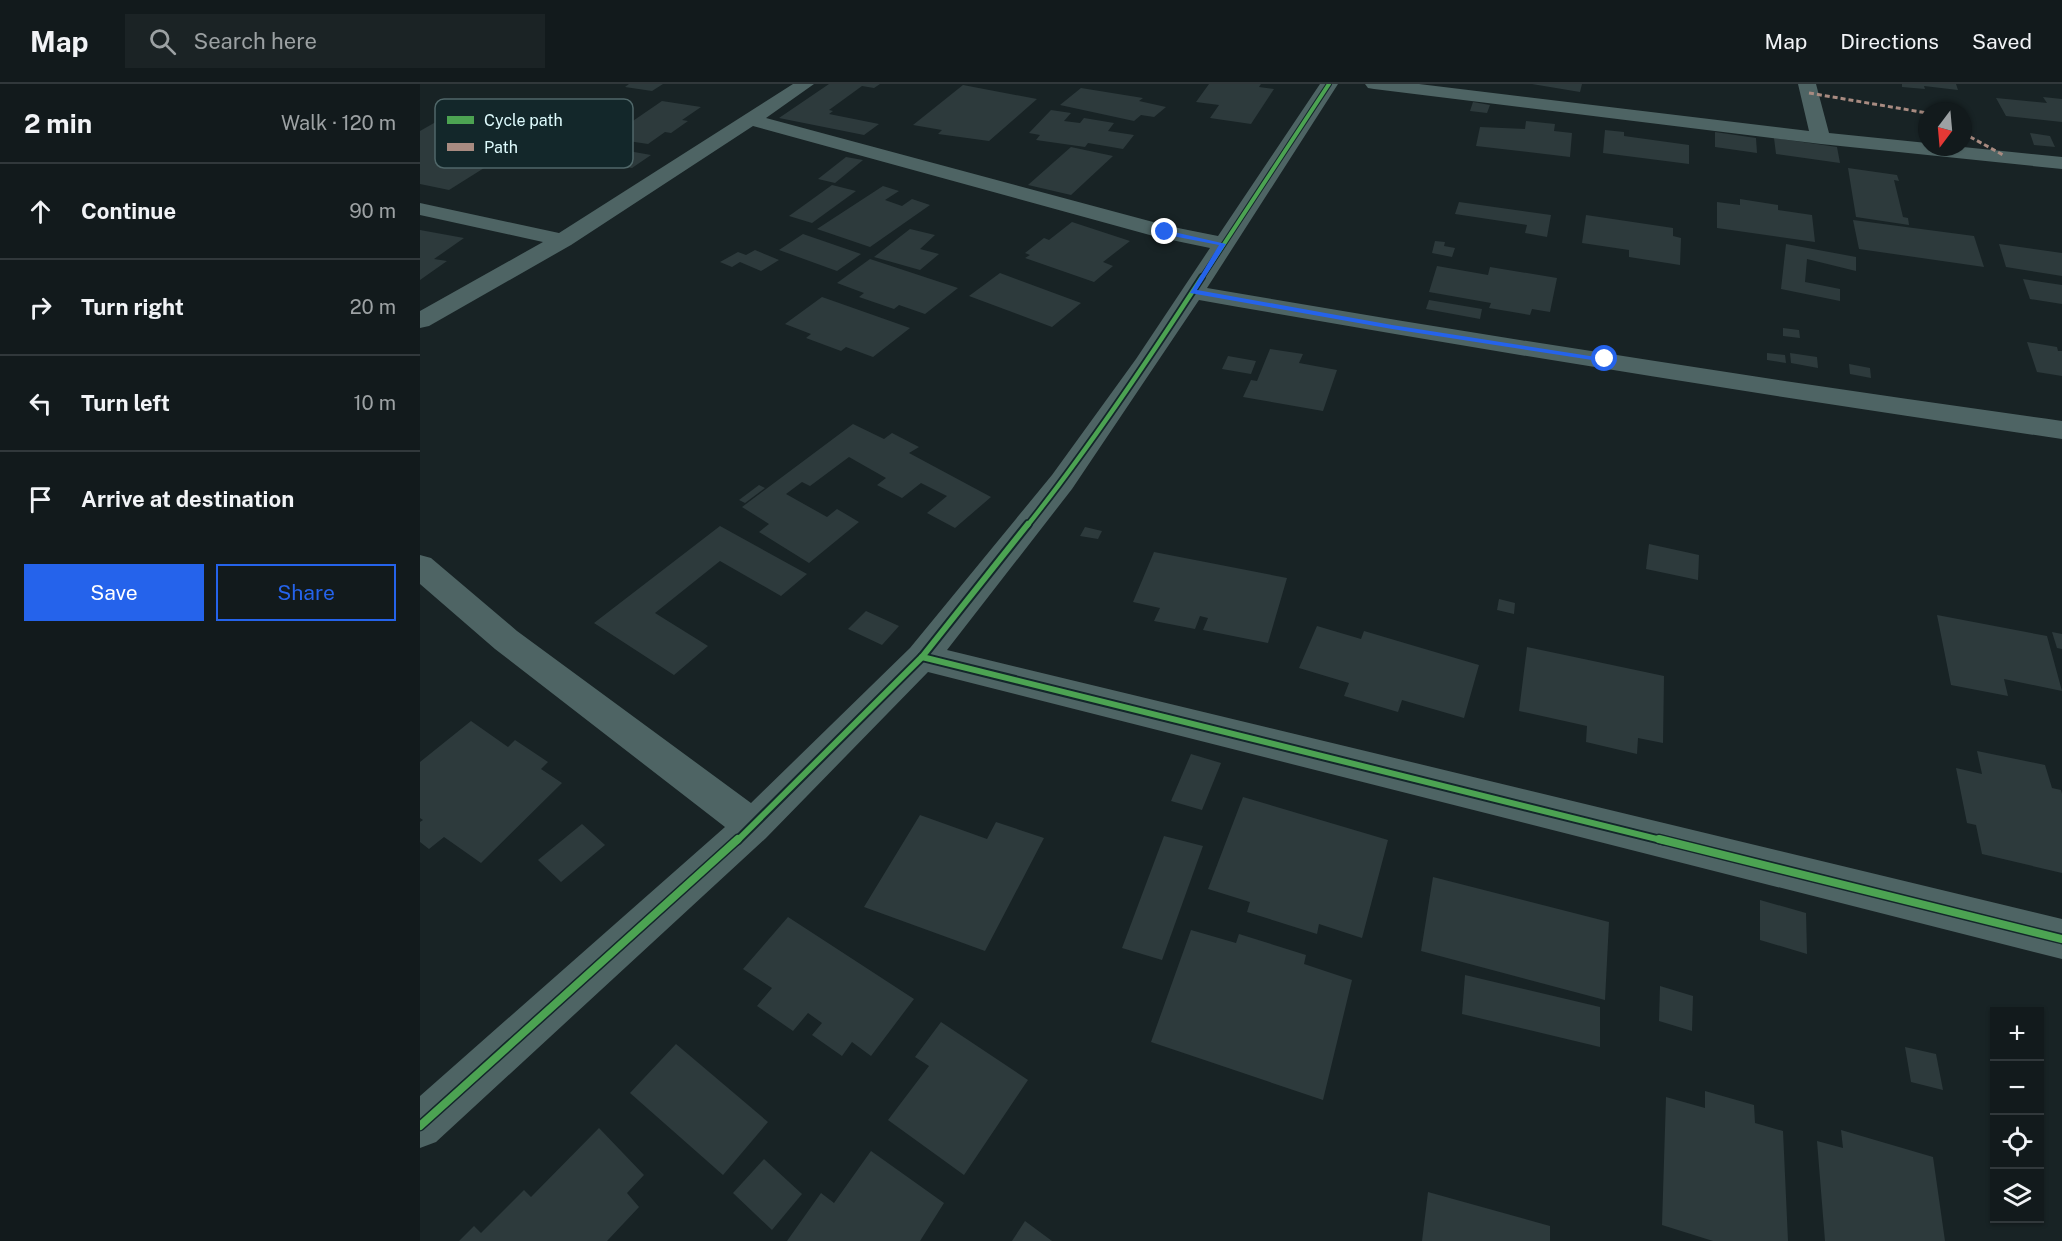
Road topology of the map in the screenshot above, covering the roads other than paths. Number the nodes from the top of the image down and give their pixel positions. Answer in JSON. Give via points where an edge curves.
{"nodes":[{"id":1,"x":805,"y":84,"type":"edge"},
{"id":2,"x":1329,"y":84,"type":"edge"},
{"id":3,"x":1374,"y":84,"type":"edge"},
{"id":4,"x":1807,"y":84,"type":"edge"},
{"id":5,"x":749,"y":119,"type":"junction"},
{"id":6,"x":1821,"y":138,"type":"junction"},
{"id":7,"x":2062,"y":163,"type":"edge"},
{"id":8,"x":420,"y":209,"type":"edge"},
{"id":9,"x":563,"y":240,"type":"junction"},
{"id":10,"x":1223,"y":244,"type":"junction"},
{"id":11,"x":1192,"y":292,"type":"junction"},
{"id":12,"x":420,"y":321,"type":"edge"},
{"id":13,"x":2062,"y":430,"type":"edge"},
{"id":14,"x":423,"y":572,"type":"edge"},
{"id":15,"x":922,"y":657,"type":"junction"},
{"id":16,"x":753,"y":826,"type":"junction"},
{"id":17,"x":2062,"y":939,"type":"edge"},
{"id":18,"x":420,"y":1126,"type":"edge"}],
"edges":[{"from":1,"to":5,"type":"street"},
{"from":2,"to":10,"type":"street"},
{"from":3,"to":6,"type":"street"},
{"from":4,"to":6,"type":"street"},
{"from":5,"to":9,"type":"street"},
{"from":5,"to":10,"type":"street","via":[[1165,232]]},
{"from":6,"to":7,"type":"street"},
{"from":8,"to":9,"type":"street"},
{"from":9,"to":12,"type":"street"},
{"from":10,"to":11,"type":"street"},
{"from":11,"to":13,"type":"street","via":[[1839,398]]},
{"from":11,"to":15,"type":"street","via":[[1062,482]]},
{"from":14,"to":16,"type":"street","via":[[506,640]]},
{"from":15,"to":16,"type":"street"},
{"from":15,"to":17,"type":"street"},
{"from":16,"to":18,"type":"street"}]}
